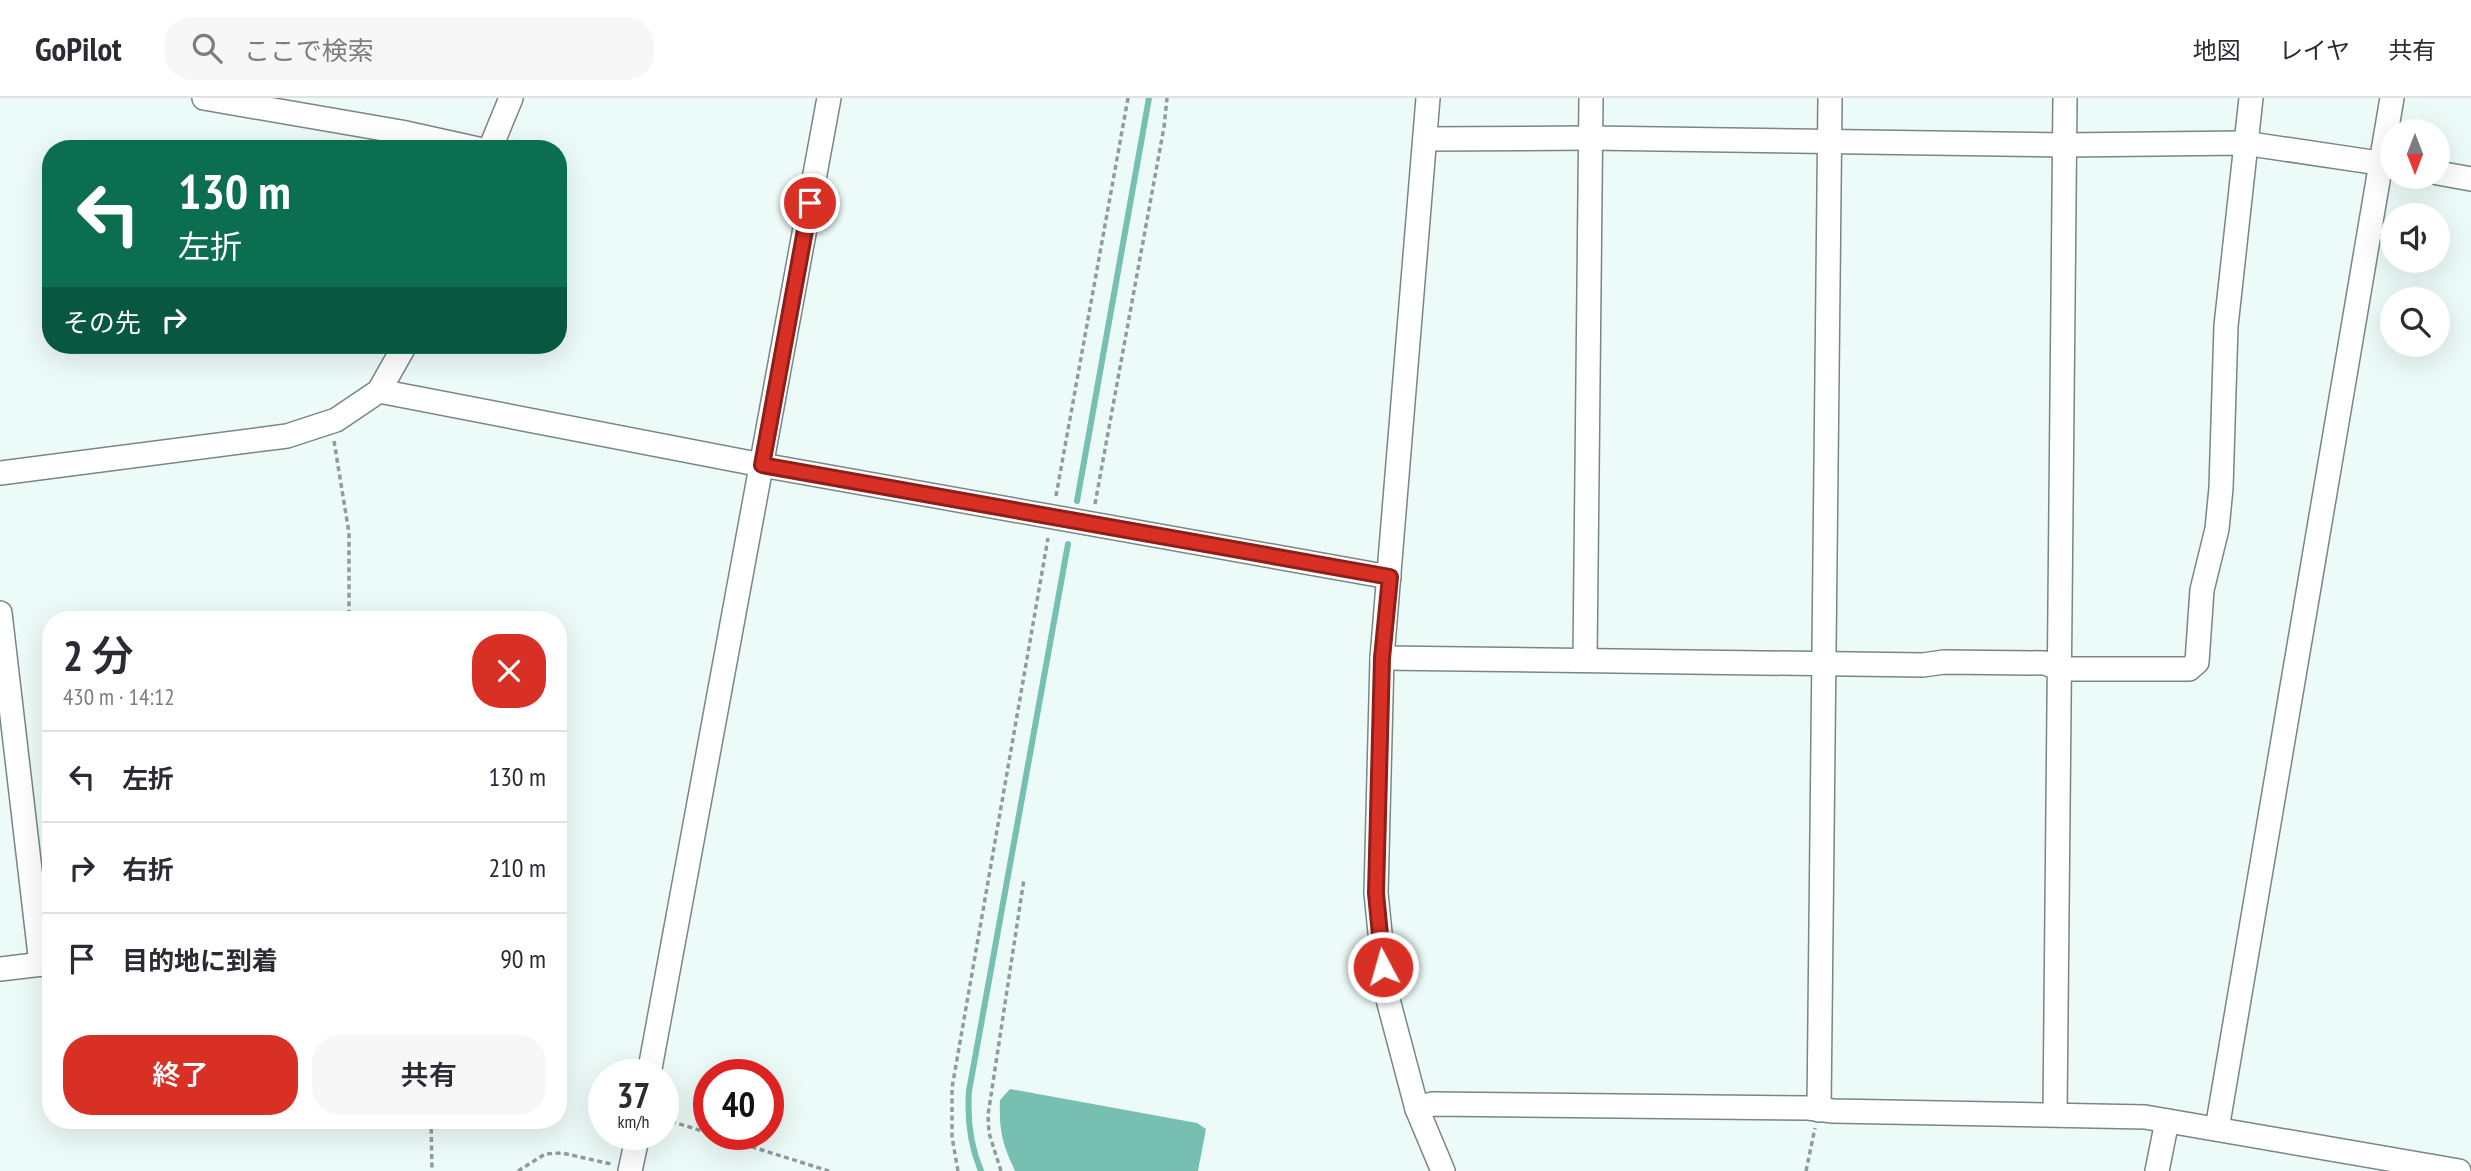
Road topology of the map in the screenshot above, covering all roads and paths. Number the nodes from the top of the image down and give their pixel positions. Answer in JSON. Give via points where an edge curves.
{"nodes":[{"id":1,"x":204,"y":98,"type":"edge"},
{"id":2,"x":511,"y":98,"type":"edge"},
{"id":3,"x":829,"y":98,"type":"edge"},
{"id":4,"x":1128,"y":98,"type":"edge"},
{"id":5,"x":1167,"y":98,"type":"edge"},
{"id":6,"x":1428,"y":98,"type":"edge"},
{"id":7,"x":1591,"y":98,"type":"edge"},
{"id":8,"x":1830,"y":98,"type":"edge"},
{"id":9,"x":2065,"y":98,"type":"edge"},
{"id":10,"x":2251,"y":98,"type":"edge"},
{"id":11,"x":2392,"y":98,"type":"edge"},
{"id":12,"x":2390,"y":119,"type":"edge"},
{"id":13,"x":1591,"y":138,"type":"junction"},
{"id":14,"x":1425,"y":139,"type":"junction"},
{"id":15,"x":435,"y":140,"type":"edge"},
{"id":16,"x":494,"y":140,"type":"edge"},
{"id":17,"x":1831,"y":142,"type":"junction"},
{"id":18,"x":2244,"y":143,"type":"junction"},
{"id":19,"x":2064,"y":145,"type":"junction"},
{"id":20,"x":2380,"y":163,"type":"edge"},
{"id":21,"x":2450,"y":175,"type":"edge"},
{"id":22,"x":2471,"y":179,"type":"edge"},
{"id":23,"x":2383,"y":189,"type":"edge"},
{"id":24,"x":400,"y":354,"type":"edge"},
{"id":25,"x":379,"y":391,"type":"junction"},
{"id":26,"x":330,"y":422,"type":"junction"},
{"id":27,"x":762,"y":465,"type":"junction"},
{"id":28,"x":0,"y":473,"type":"edge"},
{"id":29,"x":1052,"y":516,"type":"junction"},
{"id":30,"x":1090,"y":524,"type":"junction"},
{"id":31,"x":1390,"y":577,"type":"junction"},
{"id":32,"x":349,"y":611,"type":"edge"},
{"id":33,"x":0,"y":613,"type":"edge"},
{"id":34,"x":1382,"y":658,"type":"junction"},
{"id":35,"x":1585,"y":660,"type":"junction"},
{"id":36,"x":1825,"y":663,"type":"junction"},
{"id":37,"x":2060,"y":669,"type":"junction"},
{"id":38,"x":7,"y":727,"type":"edge"},
{"id":39,"x":1024,"y":879,"type":"dead end"},
{"id":40,"x":42,"y":939,"type":"edge"},
{"id":41,"x":42,"y":964,"type":"edge"},
{"id":42,"x":0,"y":969,"type":"edge"},
{"id":43,"x":652,"y":1059,"type":"edge"},
{"id":44,"x":1416,"y":1109,"type":"junction"},
{"id":45,"x":1819,"y":1110,"type":"junction"},
{"id":46,"x":2055,"y":1114,"type":"junction"},
{"id":47,"x":2167,"y":1121,"type":"junction"},
{"id":48,"x":432,"y":1129,"type":"edge"},
{"id":49,"x":2217,"y":1129,"type":"junction"},
{"id":50,"x":635,"y":1150,"type":"edge"},
{"id":51,"x":761,"y":1150,"type":"edge"},
{"id":52,"x":631,"y":1169,"type":"edge"},
{"id":53,"x":432,"y":1171,"type":"edge"},
{"id":54,"x":518,"y":1171,"type":"edge"},
{"id":55,"x":829,"y":1171,"type":"edge"},
{"id":56,"x":958,"y":1171,"type":"edge"},
{"id":57,"x":1002,"y":1171,"type":"edge"},
{"id":58,"x":1443,"y":1171,"type":"edge"},
{"id":59,"x":1806,"y":1171,"type":"edge"},
{"id":60,"x":2157,"y":1171,"type":"edge"},
{"id":61,"x":2459,"y":1171,"type":"edge"}],
"edges":[{"from":1,"to":15,"type":"street"},
{"from":2,"to":16,"type":"street"},
{"from":3,"to":27,"type":"street"},
{"from":4,"to":29,"type":"path"},
{"from":5,"to":30,"type":"path"},
{"from":6,"to":14,"type":"street"},
{"from":7,"to":13,"type":"street"},
{"from":8,"to":17,"type":"street"},
{"from":9,"to":19,"type":"street"},
{"from":10,"to":18,"type":"street"},
{"from":11,"to":12,"type":"street"},
{"from":13,"to":14,"type":"street"},
{"from":13,"to":17,"type":"street"},
{"from":13,"to":35,"type":"street"},
{"from":14,"to":31,"type":"street"},
{"from":17,"to":19,"type":"street"},
{"from":17,"to":36,"type":"street"},
{"from":18,"to":19,"type":"street"},
{"from":18,"to":20,"type":"street"},
{"from":18,"to":37,"type":"street","via":[[2227,326],[2221,488],[2217,529],[2202,590],[2197,662],[2189,669]]},
{"from":19,"to":37,"type":"street"},
{"from":21,"to":22,"type":"street"},
{"from":23,"to":49,"type":"street"},
{"from":24,"to":25,"type":"street"},
{"from":25,"to":26,"type":"street"},
{"from":25,"to":27,"type":"street"},
{"from":26,"to":28,"type":"street","via":[[287,436]]},
{"from":26,"to":32,"type":"path","via":[[349,533]]},
{"from":27,"to":29,"type":"street"},
{"from":27,"to":43,"type":"street"},
{"from":29,"to":30,"type":"street"},
{"from":29,"to":56,"type":"path","via":[[952,1088]]},
{"from":30,"to":31,"type":"street"},
{"from":31,"to":34,"type":"street"},
{"from":33,"to":38,"type":"street"},
{"from":34,"to":35,"type":"street"},
{"from":34,"to":44,"type":"street","via":[[1376,893],[1386,992]]},
{"from":35,"to":36,"type":"street"},
{"from":36,"to":37,"type":"street","via":[[2045,663]]},
{"from":36,"to":45,"type":"street"},
{"from":37,"to":46,"type":"street"},
{"from":38,"to":40,"type":"street"},
{"from":39,"to":57,"type":"path","via":[[988,1115]]},
{"from":41,"to":42,"type":"street"},
{"from":44,"to":45,"type":"street","via":[[1432,1104]]},
{"from":44,"to":58,"type":"street"},
{"from":45,"to":46,"type":"street"},
{"from":45,"to":59,"type":"path"},
{"from":46,"to":47,"type":"street"},
{"from":47,"to":49,"type":"street"},
{"from":47,"to":60,"type":"street"},
{"from":48,"to":53,"type":"path"},
{"from":49,"to":61,"type":"street"},
{"from":50,"to":52,"type":"street"},
{"from":51,"to":55,"type":"path"},
{"from":52,"to":54,"type":"path","via":[[562,1153],[545,1154]]}]}
